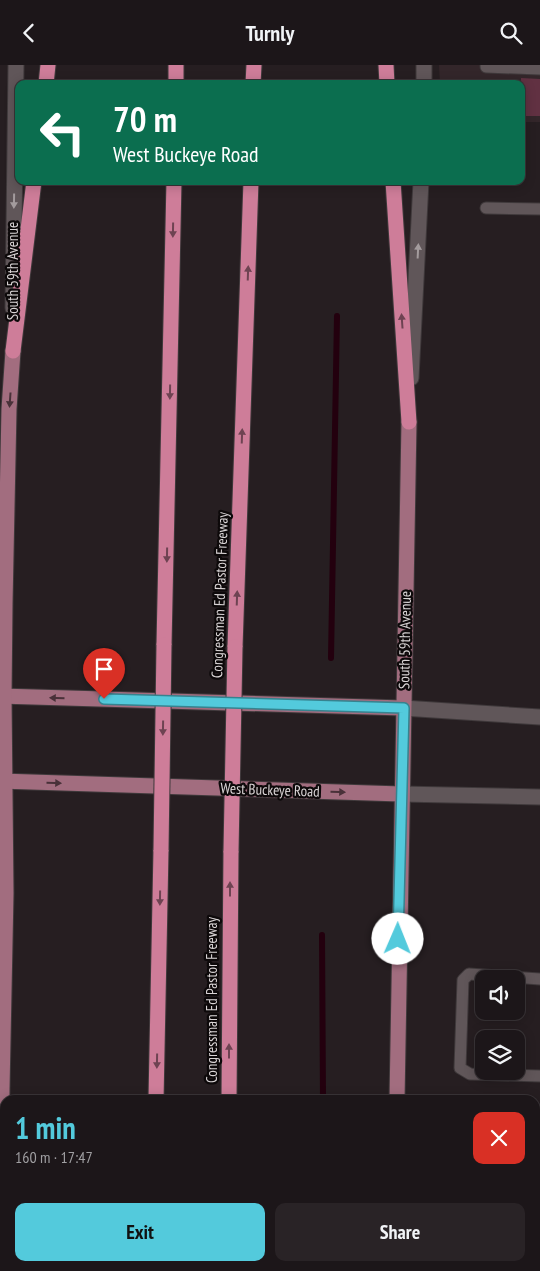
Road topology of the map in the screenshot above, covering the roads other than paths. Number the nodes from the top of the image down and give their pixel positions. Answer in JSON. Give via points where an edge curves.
{"nodes":[{"id":1,"x":16,"y":65,"type":"edge"},
{"id":2,"x":48,"y":65,"type":"edge"},
{"id":3,"x":176,"y":65,"type":"edge"},
{"id":4,"x":254,"y":65,"type":"edge"},
{"id":5,"x":386,"y":65,"type":"edge"},
{"id":6,"x":424,"y":65,"type":"edge"},
{"id":7,"x":486,"y":65,"type":"edge"},
{"id":8,"x":540,"y":69,"type":"edge"},
{"id":9,"x":16,"y":80,"type":"edge"},
{"id":10,"x":46,"y":80,"type":"edge"},
{"id":11,"x":176,"y":80,"type":"edge"},
{"id":12,"x":253,"y":80,"type":"edge"},
{"id":13,"x":387,"y":80,"type":"edge"},
{"id":14,"x":424,"y":80,"type":"edge"},
{"id":15,"x":15,"y":160,"type":"edge"},
{"id":16,"x":34,"y":185,"type":"edge"},
{"id":17,"x":174,"y":185,"type":"edge"},
{"id":18,"x":250,"y":185,"type":"edge"},
{"id":19,"x":393,"y":185,"type":"edge"},
{"id":20,"x":421,"y":185,"type":"edge"},
{"id":21,"x":486,"y":208,"type":"dead end"},
{"id":22,"x":540,"y":209,"type":"edge"},
{"id":23,"x":13,"y":351,"type":"junction"},
{"id":24,"x":409,"y":422,"type":"junction"},
{"id":25,"x":2,"y":696,"type":"edge"},
{"id":26,"x":404,"y":708,"type":"junction"},
{"id":27,"x":540,"y":717,"type":"edge"},
{"id":28,"x":2,"y":781,"type":"edge"},
{"id":29,"x":401,"y":794,"type":"junction"},
{"id":30,"x":540,"y":797,"type":"edge"},
{"id":31,"x":540,"y":979,"type":"edge"},
{"id":32,"x":540,"y":1076,"type":"edge"},
{"id":33,"x":2,"y":1095,"type":"edge"},
{"id":34,"x":156,"y":1095,"type":"edge"},
{"id":35,"x":229,"y":1095,"type":"edge"},
{"id":36,"x":397,"y":1095,"type":"edge"}],
"edges":[{"from":1,"to":9,"type":"main road","name":"South 59th Avenue","one_way":true},
{"from":2,"to":10,"type":"highway"},
{"from":3,"to":11,"type":"highway"},
{"from":4,"to":12,"type":"highway"},
{"from":5,"to":13,"type":"highway"},
{"from":6,"to":14,"type":"main road"},
{"from":7,"to":8,"type":"lane"},
{"from":15,"to":23,"type":"main road","name":"South 59th Avenue","one_way":true},
{"from":16,"to":23,"type":"highway"},
{"from":17,"to":34,"type":"highway","one_way":true,"bridge":true},
{"from":35,"to":18,"type":"highway","name":"Congressman Ed Pastor Freeway","one_way":true,"bridge":true,"via":[[230,851]]},
{"from":24,"to":19,"type":"highway","one_way":true},
{"from":24,"to":20,"type":"main road","name":"South 59th Avenue","one_way":true},
{"from":21,"to":22,"type":"lane"},
{"from":23,"to":25,"type":"main road","name":"South 59th Avenue","one_way":true},
{"from":24,"to":26,"type":"main road","name":"South 59th Avenue"},
{"from":26,"to":25,"type":"main road","one_way":true},
{"from":25,"to":28,"type":"main road","name":"South 59th Avenue"},
{"from":26,"to":27,"type":"main road"},
{"from":26,"to":29,"type":"main road","name":"South 59th Avenue"},
{"from":28,"to":29,"type":"main road","name":"West Buckeye Road","one_way":true},
{"from":28,"to":33,"type":"main road","name":"South 59th Avenue","via":[[6,893]]},
{"from":29,"to":30,"type":"main road","name":"West Buckeye Road"},
{"from":29,"to":36,"type":"main road","name":"South 59th Avenue"},
{"from":31,"to":32,"type":"lane","via":[[470,974],[462,980],[460,1068],[470,1074]]}]}
